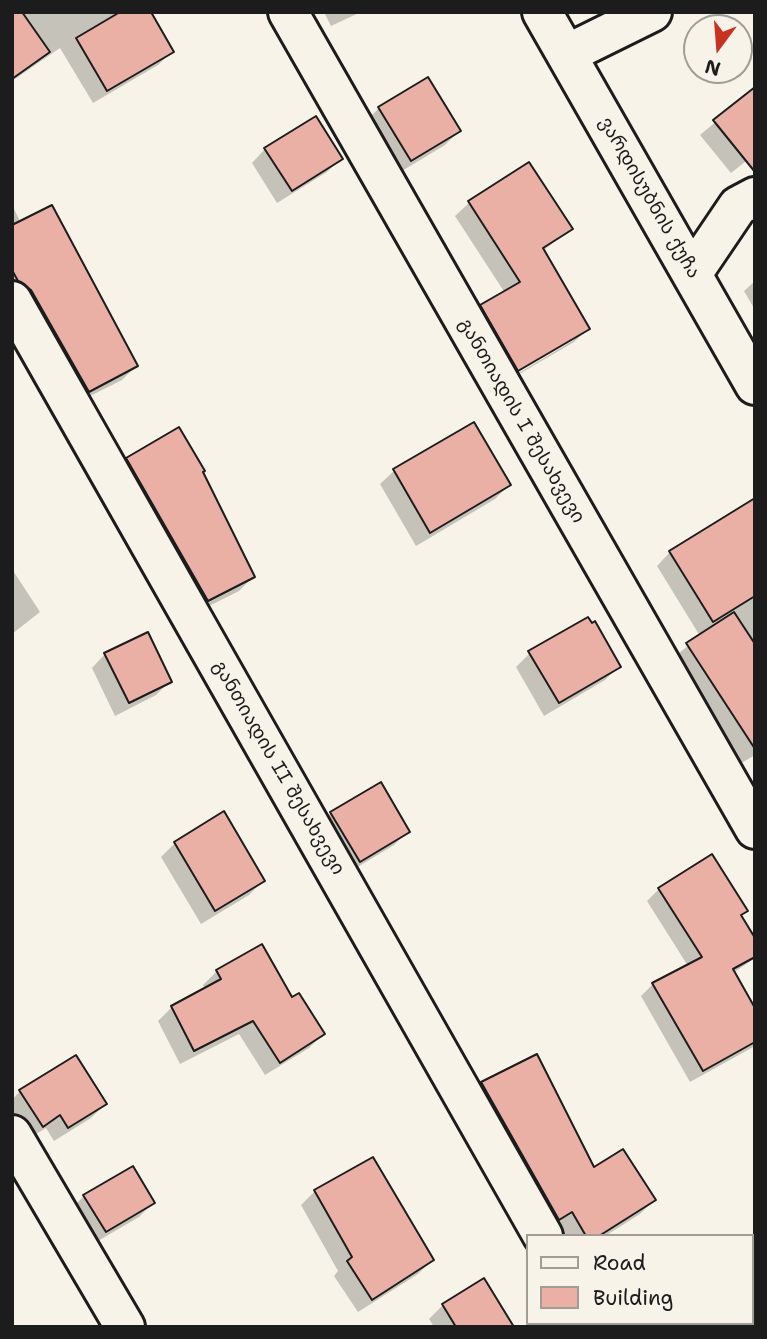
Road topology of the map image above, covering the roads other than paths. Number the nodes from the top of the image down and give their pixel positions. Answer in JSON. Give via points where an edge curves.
{"nodes":[{"id":1,"x":288,"y":12,"type":"edge"},
{"id":2,"x":542,"y":12,"type":"edge"},
{"id":3,"x":652,"y":12,"type":"edge"},
{"id":4,"x":567,"y":54,"type":"junction"},
{"id":5,"x":755,"y":197,"type":"edge"},
{"id":6,"x":692,"y":274,"type":"junction"},
{"id":7,"x":12,"y":301,"type":"edge"},
{"id":8,"x":755,"y":385,"type":"edge"},
{"id":9,"x":755,"y":829,"type":"edge"},
{"id":10,"x":12,"y":1135,"type":"edge"},
{"id":11,"x":542,"y":1234,"type":"edge"},
{"id":12,"x":125,"y":1327,"type":"edge"}],
"edges":[{"from":1,"to":9,"type":"street","name":"განთიადის I შესახვევი"},
{"from":2,"to":4,"type":"street","name":"ვარდისუბნის ქუჩა"},
{"from":3,"to":4,"type":"street"},
{"from":4,"to":6,"type":"street","name":"ვარდისუბნის ქუჩა"},
{"from":5,"to":6,"type":"street","via":[[738,206]]},
{"from":6,"to":8,"type":"street","name":"ვარდისუბნის ქუჩა"},
{"from":7,"to":11,"type":"street","name":"განთიადის II შესახვევი"},
{"from":10,"to":12,"type":"street"}]}
